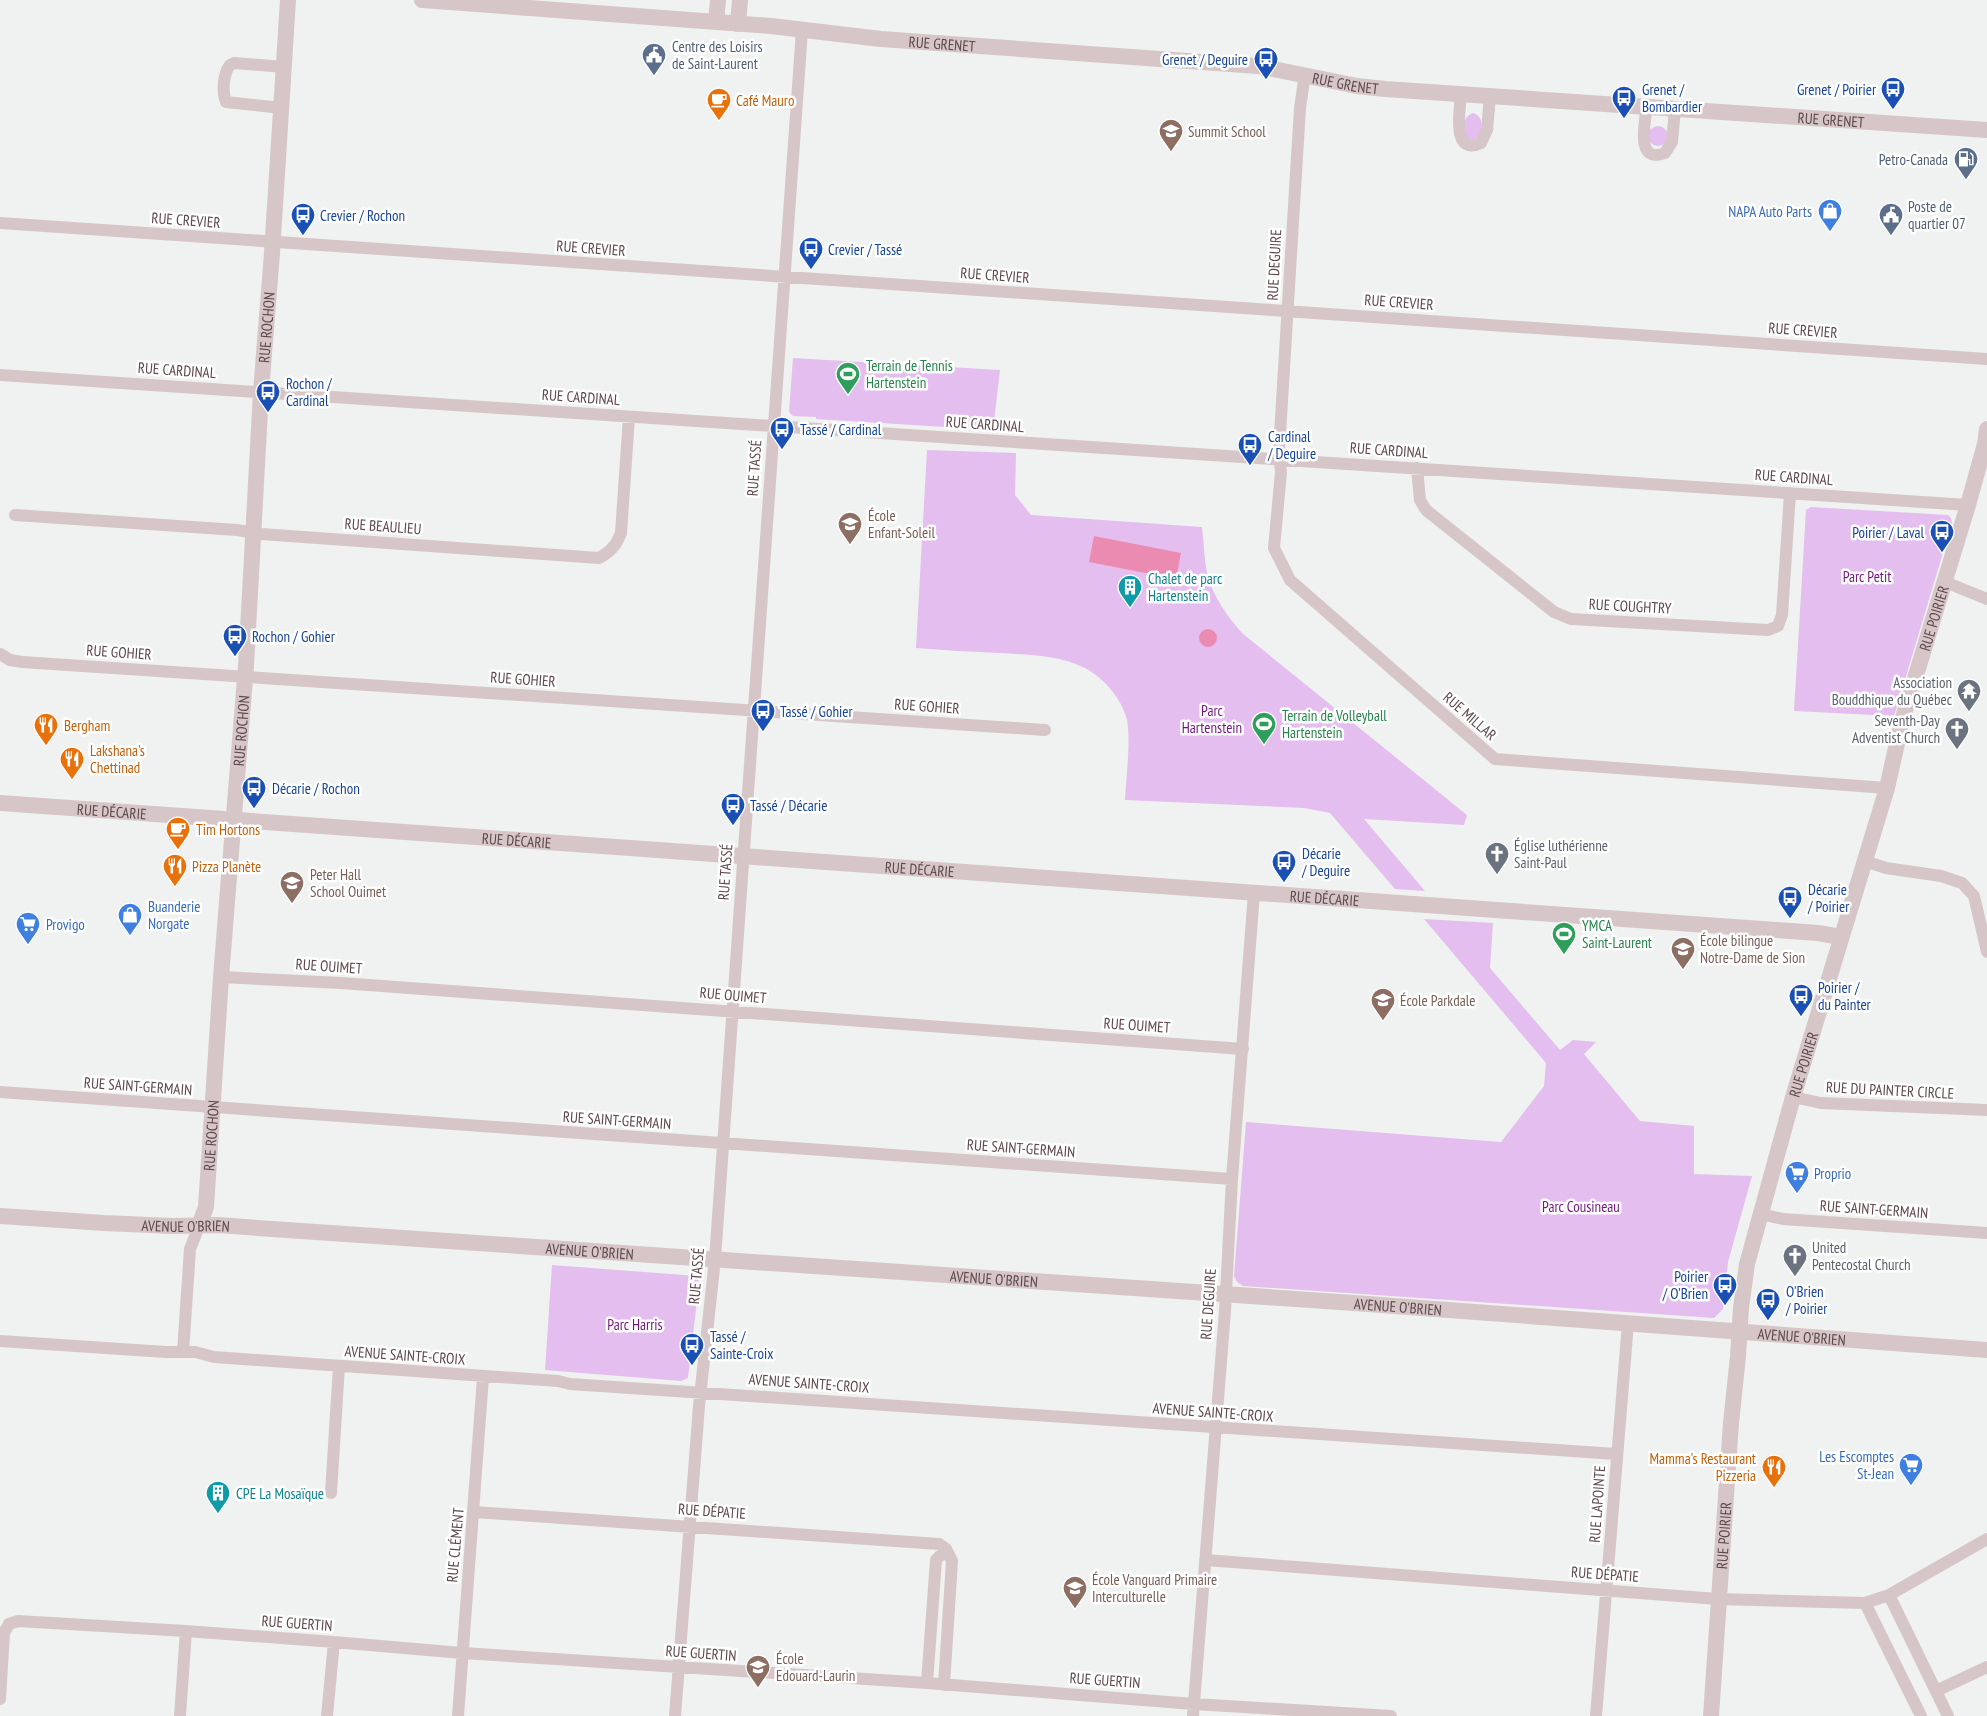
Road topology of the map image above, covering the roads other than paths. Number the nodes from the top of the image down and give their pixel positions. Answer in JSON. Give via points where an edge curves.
{"nodes":[{"id":1,"x":288,"y":0,"type":"edge"},
{"id":2,"x":422,"y":0,"type":"edge"},
{"id":3,"x":718,"y":0,"type":"edge"},
{"id":4,"x":740,"y":0,"type":"edge"},
{"id":5,"x":716,"y":22,"type":"junction"},
{"id":6,"x":738,"y":24,"type":"junction"},
{"id":7,"x":802,"y":30,"type":"junction"},
{"id":8,"x":284,"y":67,"type":"junction"},
{"id":9,"x":1305,"y":74,"type":"junction"},
{"id":10,"x":1461,"y":94,"type":"junction"},
{"id":11,"x":1490,"y":96,"type":"junction"},
{"id":12,"x":1647,"y":107,"type":"junction"},
{"id":13,"x":282,"y":108,"type":"junction"},
{"id":14,"x":1675,"y":109,"type":"junction"},
{"id":15,"x":1987,"y":130,"type":"edge"},
{"id":16,"x":0,"y":224,"type":"edge"},
{"id":17,"x":273,"y":242,"type":"junction"},
{"id":18,"x":784,"y":278,"type":"junction"},
{"id":19,"x":1288,"y":311,"type":"junction"},
{"id":20,"x":1987,"y":359,"type":"edge"},
{"id":21,"x":0,"y":375,"type":"edge"},
{"id":22,"x":261,"y":392,"type":"junction"},
{"id":23,"x":630,"y":417,"type":"junction"},
{"id":24,"x":773,"y":427,"type":"junction"},
{"id":25,"x":1987,"y":429,"type":"edge"},
{"id":26,"x":1280,"y":458,"type":"junction"},
{"id":27,"x":1417,"y":468,"type":"junction"},
{"id":28,"x":1790,"y":493,"type":"junction"},
{"id":29,"x":1968,"y":505,"type":"junction"},
{"id":30,"x":15,"y":515,"type":"dead end"},
{"id":31,"x":252,"y":533,"type":"junction"},
{"id":32,"x":1945,"y":582,"type":"junction"},
{"id":33,"x":1987,"y":599,"type":"edge"},
{"id":34,"x":5,"y":657,"type":"edge"},
{"id":35,"x":245,"y":677,"type":"junction"},
{"id":36,"x":754,"y":710,"type":"junction"},
{"id":37,"x":1045,"y":730,"type":"dead end"},
{"id":38,"x":1887,"y":788,"type":"junction"},
{"id":39,"x":0,"y":802,"type":"edge"},
{"id":40,"x":233,"y":819,"type":"junction"},
{"id":41,"x":743,"y":856,"type":"junction"},
{"id":42,"x":1864,"y":861,"type":"junction"},
{"id":43,"x":1254,"y":893,"type":"junction"},
{"id":44,"x":1841,"y":937,"type":"junction"},
{"id":45,"x":1987,"y":952,"type":"edge"},
{"id":46,"x":221,"y":977,"type":"junction"},
{"id":47,"x":733,"y":1012,"type":"junction"},
{"id":48,"x":1243,"y":1048,"type":"junction"},
{"id":49,"x":0,"y":1092,"type":"edge"},
{"id":50,"x":1793,"y":1097,"type":"junction"},
{"id":51,"x":212,"y":1108,"type":"junction"},
{"id":52,"x":1987,"y":1110,"type":"edge"},
{"id":53,"x":723,"y":1144,"type":"junction"},
{"id":54,"x":1232,"y":1179,"type":"junction"},
{"id":55,"x":1760,"y":1214,"type":"junction"},
{"id":56,"x":0,"y":1216,"type":"edge"},
{"id":57,"x":199,"y":1226,"type":"junction"},
{"id":58,"x":1987,"y":1233,"type":"edge"},
{"id":59,"x":715,"y":1259,"type":"junction"},
{"id":60,"x":1226,"y":1295,"type":"junction"},
{"id":61,"x":1628,"y":1323,"type":"junction"},
{"id":62,"x":1738,"y":1332,"type":"junction"},
{"id":63,"x":0,"y":1341,"type":"edge"},
{"id":64,"x":1987,"y":1350,"type":"edge"},
{"id":65,"x":183,"y":1352,"type":"junction"},
{"id":66,"x":339,"y":1366,"type":"junction"},
{"id":67,"x":483,"y":1377,"type":"junction"},
{"id":68,"x":700,"y":1392,"type":"junction"},
{"id":69,"x":1214,"y":1428,"type":"junction"},
{"id":70,"x":1616,"y":1454,"type":"junction"},
{"id":71,"x":331,"y":1492,"type":"dead end"},
{"id":72,"x":474,"y":1512,"type":"junction"},
{"id":73,"x":689,"y":1526,"type":"junction"},
{"id":74,"x":1987,"y":1539,"type":"edge"},
{"id":75,"x":946,"y":1549,"type":"junction"},
{"id":76,"x":1205,"y":1560,"type":"junction"},
{"id":77,"x":1607,"y":1590,"type":"junction"},
{"id":78,"x":1889,"y":1595,"type":"junction"},
{"id":79,"x":1718,"y":1599,"type":"junction"},
{"id":80,"x":1865,"y":1604,"type":"junction"},
{"id":81,"x":932,"y":1618,"type":"junction"},
{"id":82,"x":947,"y":1619,"type":"junction"},
{"id":83,"x":186,"y":1631,"type":"junction"},
{"id":84,"x":334,"y":1642,"type":"junction"},
{"id":85,"x":462,"y":1653,"type":"junction"},
{"id":86,"x":1987,"y":1667,"type":"edge"},
{"id":87,"x":678,"y":1668,"type":"junction"},
{"id":88,"x":927,"y":1683,"type":"junction"},
{"id":89,"x":944,"y":1685,"type":"junction"},
{"id":90,"x":1936,"y":1691,"type":"junction"},
{"id":91,"x":0,"y":1700,"type":"edge"},
{"id":92,"x":1194,"y":1710,"type":"edge"},
{"id":93,"x":180,"y":1716,"type":"edge"},
{"id":94,"x":327,"y":1716,"type":"edge"},
{"id":95,"x":458,"y":1716,"type":"edge"},
{"id":96,"x":675,"y":1716,"type":"edge"},
{"id":97,"x":1391,"y":1716,"type":"edge"},
{"id":98,"x":1596,"y":1716,"type":"edge"},
{"id":99,"x":1711,"y":1716,"type":"edge"},
{"id":100,"x":1921,"y":1716,"type":"edge"},
{"id":101,"x":1948,"y":1716,"type":"edge"}],
"edges":[{"from":1,"to":8,"type":"street","name":"RUE ROCHON"},
{"from":2,"to":5,"type":"street","name":"RUE GRENET"},
{"from":3,"to":5,"type":"street"},
{"from":4,"to":6,"type":"street"},
{"from":5,"to":6,"type":"street","name":"RUE GRENET"},
{"from":6,"to":7,"type":"street","name":"RUE GRENET"},
{"from":7,"to":9,"type":"street","name":"RUE GRENET","via":[[891,40],[1258,66]]},
{"from":7,"to":18,"type":"street","name":"RUE TASSÉ"},
{"from":8,"to":13,"type":"street","name":"RUE ROCHON"},
{"from":8,"to":13,"type":"street","via":[[234,63],[225,72],[226,102]]},
{"from":9,"to":10,"type":"street","name":"RUE GRENET","via":[[1370,88]]},
{"from":9,"to":19,"type":"street","name":"RUE DEGUIRE","via":[[1300,108]]},
{"from":10,"to":11,"type":"street","name":"RUE GRENET"},
{"from":10,"to":11,"type":"street","via":[[1460,135],[1464,143],[1472,146],[1481,143],[1486,136]]},
{"from":11,"to":12,"type":"street","name":"RUE GRENET"},
{"from":12,"to":14,"type":"street","name":"RUE GRENET"},
{"from":12,"to":14,"type":"street","via":[[1644,146],[1656,154],[1665,153],[1670,146]]},
{"from":13,"to":17,"type":"street","name":"RUE ROCHON"},
{"from":14,"to":15,"type":"street","name":"RUE GRENET"},
{"from":16,"to":17,"type":"street","name":"RUE CREVIER"},
{"from":17,"to":18,"type":"street","name":"RUE CREVIER"},
{"from":17,"to":22,"type":"street","name":"RUE ROCHON"},
{"from":18,"to":19,"type":"street","name":"RUE CREVIER"},
{"from":18,"to":24,"type":"street","name":"RUE TASSÉ"},
{"from":19,"to":20,"type":"street","name":"RUE CREVIER"},
{"from":19,"to":26,"type":"street","name":"RUE DEGUIRE"},
{"from":21,"to":22,"type":"street","name":"RUE CARDINAL"},
{"from":22,"to":23,"type":"street","name":"RUE CARDINAL"},
{"from":22,"to":31,"type":"street","name":"RUE ROCHON"},
{"from":23,"to":24,"type":"street","name":"RUE CARDINAL"},
{"from":23,"to":31,"type":"street","name":"RUE BEAULIEU","via":[[621,533],[609,552],[598,558]]},
{"from":24,"to":26,"type":"street","name":"RUE CARDINAL"},
{"from":24,"to":36,"type":"street","name":"RUE TASSÉ"},
{"from":25,"to":29,"type":"street","name":"RUE POIRIER"},
{"from":26,"to":27,"type":"street","name":"RUE CARDINAL"},
{"from":26,"to":38,"type":"street","name":"RUE MILLAR","via":[[1274,548],[1290,580],[1495,759]]},
{"from":27,"to":28,"type":"street","name":"RUE CARDINAL"},
{"from":27,"to":28,"type":"street","name":"RUE COUGHTRY","via":[[1420,500],[1426,510],[1554,612],[1570,618],[1768,630],[1778,626],[1782,615]]},
{"from":28,"to":29,"type":"street","name":"RUE CARDINAL"},
{"from":29,"to":32,"type":"street","name":"RUE POIRIER"},
{"from":30,"to":31,"type":"street","name":"RUE BEAULIEU"},
{"from":31,"to":35,"type":"street","name":"RUE ROCHON"},
{"from":32,"to":33,"type":"street"},
{"from":32,"to":38,"type":"street","name":"RUE POIRIER","via":[[1902,721]]},
{"from":34,"to":35,"type":"street","name":"RUE GOHIER"},
{"from":35,"to":36,"type":"street","name":"RUE GOHIER"},
{"from":35,"to":40,"type":"street","name":"RUE ROCHON"},
{"from":36,"to":37,"type":"street","name":"RUE GOHIER"},
{"from":36,"to":41,"type":"street","name":"RUE TASSÉ"},
{"from":38,"to":42,"type":"street","name":"RUE POIRIER"},
{"from":39,"to":40,"type":"street","name":"RUE DÉCARIE"},
{"from":40,"to":41,"type":"street","name":"RUE DÉCARIE"},
{"from":40,"to":46,"type":"street","name":"RUE ROCHON"},
{"from":41,"to":43,"type":"street","name":"RUE DÉCARIE"},
{"from":41,"to":47,"type":"street","name":"RUE TASSÉ"},
{"from":42,"to":44,"type":"street","name":"RUE POIRIER"},
{"from":42,"to":45,"type":"street","via":[[1962,883],[1974,896]]},
{"from":43,"to":44,"type":"street","name":"RUE DÉCARIE"},
{"from":43,"to":48,"type":"street","name":"RUE DEGUIRE"},
{"from":44,"to":50,"type":"street","name":"RUE POIRIER"},
{"from":46,"to":47,"type":"street","name":"RUE OUIMET"},
{"from":46,"to":51,"type":"street","name":"RUE ROCHON"},
{"from":47,"to":48,"type":"street","name":"RUE OUIMET"},
{"from":47,"to":53,"type":"street","name":"RUE TASSÉ"},
{"from":48,"to":54,"type":"street","name":"RUE DEGUIRE"},
{"from":49,"to":51,"type":"street","name":"RUE SAINT-GERMAIN"},
{"from":50,"to":52,"type":"street","name":"RUE DU PAINTER CIRCLE","via":[[1821,1103]]},
{"from":50,"to":55,"type":"street","name":"RUE POIRIER"},
{"from":51,"to":53,"type":"street","name":"RUE SAINT-GERMAIN"},
{"from":51,"to":57,"type":"street","name":"RUE ROCHON","via":[[206,1207]]},
{"from":53,"to":54,"type":"street","name":"RUE SAINT-GERMAIN"},
{"from":53,"to":59,"type":"street","name":"RUE TASSÉ"},
{"from":54,"to":60,"type":"street","name":"RUE DEGUIRE"},
{"from":55,"to":58,"type":"street","name":"RUE SAINT-GERMAIN","via":[[1783,1219]]},
{"from":55,"to":62,"type":"street","name":"RUE POIRIER","via":[[1745,1274]]},
{"from":56,"to":57,"type":"street","name":"AVENUE O'BRIEN"},
{"from":57,"to":59,"type":"street","name":"AVENUE O'BRIEN"},
{"from":57,"to":65,"type":"street","name":"RUE ROCHON","via":[[190,1249]]},
{"from":59,"to":60,"type":"street","name":"AVENUE O'BRIEN"},
{"from":59,"to":68,"type":"street","name":"RUE TASSÉ"},
{"from":60,"to":61,"type":"street","name":"AVENUE O'BRIEN"},
{"from":60,"to":69,"type":"street","name":"RUE DEGUIRE"},
{"from":61,"to":62,"type":"street","name":"AVENUE O'BRIEN"},
{"from":61,"to":70,"type":"street","name":"RUE LAPOINTE"},
{"from":62,"to":64,"type":"street","name":"AVENUE O'BRIEN"},
{"from":62,"to":79,"type":"street","name":"RUE POIRIER"},
{"from":63,"to":65,"type":"street","name":"AVENUE SAINTE-CROIX"},
{"from":65,"to":66,"type":"street","name":"AVENUE SAINTE-CROIX"},
{"from":66,"to":67,"type":"street","name":"AVENUE SAINTE-CROIX"},
{"from":66,"to":71,"type":"street"},
{"from":67,"to":68,"type":"street","name":"AVENUE SAINTE-CROIX"},
{"from":67,"to":72,"type":"street","name":"RUE CLÉMENT"},
{"from":68,"to":69,"type":"street","name":"AVENUE SAINTE-CROIX"},
{"from":68,"to":73,"type":"street","name":"RUE TASSÉ"},
{"from":69,"to":70,"type":"street","name":"AVENUE SAINTE-CROIX"},
{"from":69,"to":76,"type":"street","name":"RUE DEGUIRE"},
{"from":70,"to":77,"type":"street","name":"RUE LAPOINTE"},
{"from":72,"to":73,"type":"street","name":"RUE DÉPATIE"},
{"from":72,"to":85,"type":"street","name":"RUE CLÉMENT"},
{"from":73,"to":75,"type":"street","name":"RUE DÉPATIE","via":[[939,1544]]},
{"from":73,"to":87,"type":"street","name":"RUE TASSÉ"},
{"from":74,"to":78,"type":"street","name":"RUE DÉPATIE"},
{"from":75,"to":81,"type":"street","via":[[936,1560]]},
{"from":75,"to":82,"type":"street","via":[[952,1561]]},
{"from":76,"to":77,"type":"street","name":"RUE DÉPATIE"},
{"from":76,"to":92,"type":"street","name":"RUE DEGUIRE"},
{"from":77,"to":79,"type":"street","name":"RUE DÉPATIE"},
{"from":77,"to":98,"type":"street","name":"RUE LAPOINTE"},
{"from":78,"to":80,"type":"street","name":"RUE DÉPATIE"},
{"from":78,"to":90,"type":"street"},
{"from":79,"to":80,"type":"street","name":"RUE DÉPATIE"},
{"from":79,"to":99,"type":"street","name":"RUE POIRIER"},
{"from":80,"to":100,"type":"street"},
{"from":81,"to":82,"type":"street"},
{"from":81,"to":88,"type":"street"},
{"from":82,"to":89,"type":"street"},
{"from":83,"to":84,"type":"street","name":"RUE GUERTIN"},
{"from":83,"to":91,"type":"street","name":"RUE GUERTIN","via":[[18,1621],[10,1624],[4,1633]]},
{"from":83,"to":93,"type":"street"},
{"from":84,"to":85,"type":"street","name":"RUE GUERTIN"},
{"from":84,"to":94,"type":"street"},
{"from":85,"to":87,"type":"street","name":"RUE GUERTIN"},
{"from":85,"to":95,"type":"street","name":"RUE CLÉMENT"},
{"from":86,"to":90,"type":"street"},
{"from":87,"to":88,"type":"street","name":"RUE GUERTIN"},
{"from":87,"to":96,"type":"street","name":"RUE TASSÉ"},
{"from":88,"to":89,"type":"street","name":"RUE GUERTIN"},
{"from":89,"to":92,"type":"street","name":"RUE GUERTIN"},
{"from":90,"to":101,"type":"street"},
{"from":92,"to":97,"type":"street","name":"RUE GUERTIN"}]}
